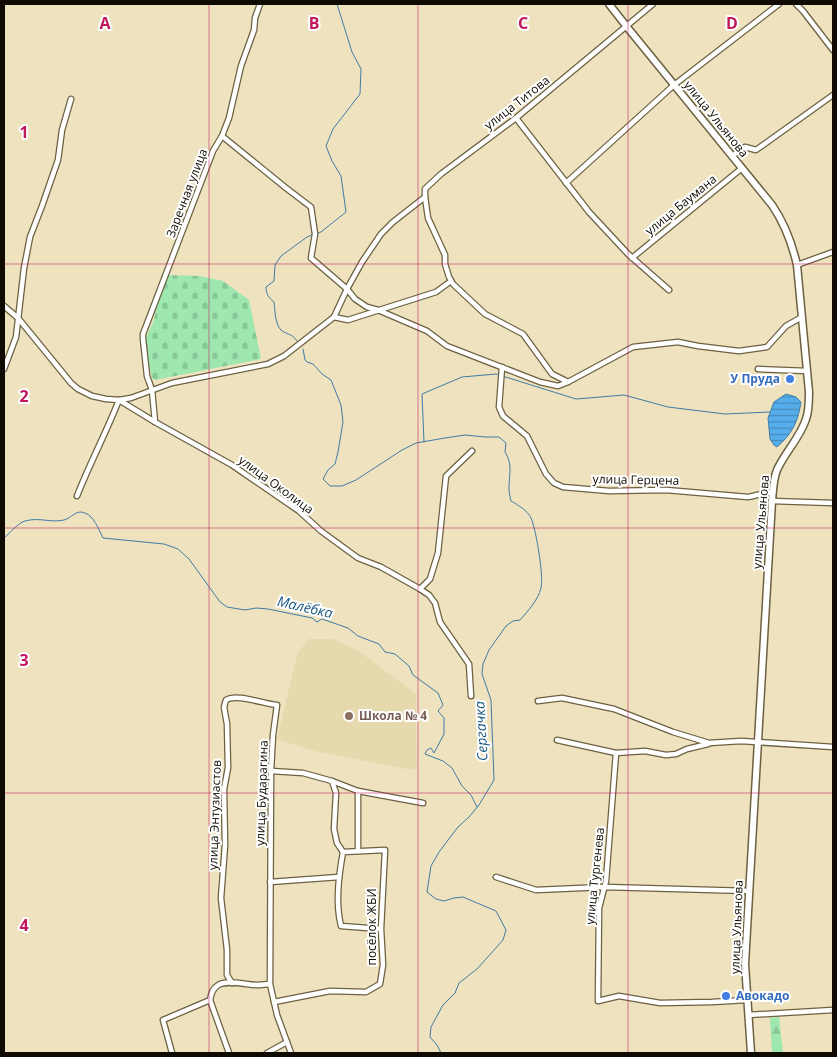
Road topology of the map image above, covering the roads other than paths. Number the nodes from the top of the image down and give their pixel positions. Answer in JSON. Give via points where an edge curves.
{"nodes":[{"id":1,"x":260,"y":4,"type":"edge"},
{"id":2,"x":609,"y":4,"type":"edge"},
{"id":3,"x":653,"y":4,"type":"edge"},
{"id":4,"x":779,"y":4,"type":"edge"},
{"id":5,"x":796,"y":4,"type":"edge"},
{"id":6,"x":626,"y":27,"type":"junction"},
{"id":7,"x":833,"y":50,"type":"edge"},
{"id":8,"x":674,"y":85,"type":"junction"},
{"id":9,"x":833,"y":96,"type":"edge"},
{"id":10,"x":71,"y":99,"type":"dead end"},
{"id":11,"x":516,"y":118,"type":"junction"},
{"id":12,"x":222,"y":136,"type":"junction"},
{"id":13,"x":732,"y":156,"type":"junction"},
{"id":14,"x":742,"y":168,"type":"junction"},
{"id":15,"x":566,"y":182,"type":"junction"},
{"id":16,"x":425,"y":197,"type":"junction"},
{"id":17,"x":833,"y":252,"type":"edge"},
{"id":18,"x":632,"y":258,"type":"junction"},
{"id":19,"x":797,"y":265,"type":"junction"},
{"id":20,"x":451,"y":281,"type":"junction"},
{"id":21,"x":347,"y":288,"type":"junction"},
{"id":22,"x":669,"y":290,"type":"dead end"},
{"id":23,"x":4,"y":306,"type":"edge"},
{"id":24,"x":378,"y":310,"type":"junction"},
{"id":25,"x":334,"y":317,"type":"junction"},
{"id":26,"x":802,"y":317,"type":"junction"},
{"id":27,"x":18,"y":318,"type":"junction"},
{"id":28,"x":502,"y":367,"type":"junction"},
{"id":29,"x":4,"y":369,"type":"edge"},
{"id":30,"x":758,"y":369,"type":"dead end"},
{"id":31,"x":807,"y":371,"type":"junction"},
{"id":32,"x":568,"y":382,"type":"junction"},
{"id":33,"x":152,"y":390,"type":"junction"},
{"id":34,"x":119,"y":400,"type":"junction"},
{"id":35,"x":156,"y":422,"type":"junction"},
{"id":36,"x":472,"y":451,"type":"dead end"},
{"id":37,"x":773,"y":492,"type":"junction"},
{"id":38,"x":76,"y":496,"type":"dead end"},
{"id":39,"x":772,"y":501,"type":"junction"},
{"id":40,"x":833,"y":504,"type":"edge"},
{"id":41,"x":420,"y":589,"type":"junction"},
{"id":42,"x":471,"y":696,"type":"dead end"},
{"id":43,"x":538,"y":701,"type":"dead end"},
{"id":44,"x":277,"y":704,"type":"joint"},
{"id":45,"x":558,"y":740,"type":"dead end"},
{"id":46,"x":758,"y":742,"type":"junction"},
{"id":47,"x":709,"y":743,"type":"junction"},
{"id":48,"x":833,"y":747,"type":"edge"},
{"id":49,"x":616,"y":752,"type":"junction"},
{"id":50,"x":271,"y":771,"type":"junction"},
{"id":51,"x":332,"y":781,"type":"junction"},
{"id":52,"x":358,"y":791,"type":"junction"},
{"id":53,"x":422,"y":803,"type":"dead end"},
{"id":54,"x":358,"y":850,"type":"junction"},
{"id":55,"x":343,"y":852,"type":"junction"},
{"id":56,"x":338,"y":877,"type":"junction"},
{"id":57,"x":496,"y":877,"type":"dead end"},
{"id":58,"x":270,"y":882,"type":"junction"},
{"id":59,"x":604,"y":887,"type":"junction"},
{"id":60,"x":749,"y":891,"type":"junction"},
{"id":61,"x":381,"y":929,"type":"junction"},
{"id":62,"x":232,"y":983,"type":"junction"},
{"id":63,"x":270,"y":984,"type":"junction"},
{"id":64,"x":210,"y":1000,"type":"junction"},
{"id":65,"x":747,"y":1000,"type":"junction"},
{"id":66,"x":274,"y":1002,"type":"junction"},
{"id":67,"x":833,"y":1010,"type":"edge"},
{"id":68,"x":748,"y":1015,"type":"junction"},
{"id":69,"x":287,"y":1042,"type":"junction"},
{"id":70,"x":172,"y":1053,"type":"edge"},
{"id":71,"x":229,"y":1053,"type":"edge"},
{"id":72,"x":267,"y":1053,"type":"edge"},
{"id":73,"x":291,"y":1053,"type":"edge"},
{"id":74,"x":751,"y":1053,"type":"edge"}],
"edges":[{"from":1,"to":12,"type":"street","name":"Заречная улица"},
{"from":2,"to":6,"type":"main road","name":"улица Ульянова"},
{"from":3,"to":6,"type":"street","name":"улица Титова"},
{"from":4,"to":8,"type":"street"},
{"from":5,"to":7,"type":"street"},
{"from":6,"to":8,"type":"main road","name":"улица Ульянова"},
{"from":6,"to":11,"type":"street","name":"улица Титова"},
{"from":8,"to":13,"type":"main road","name":"улица Ульянова"},
{"from":8,"to":15,"type":"street"},
{"from":9,"to":13,"type":"street","via":[[756,150],[745,147]]},
{"from":10,"to":27,"type":"street","via":[[58,160],[30,237]]},
{"from":11,"to":15,"type":"street"},
{"from":11,"to":16,"type":"street","name":"улица Титова","via":[[441,174],[425,190]]},
{"from":12,"to":21,"type":"street","via":[[311,207],[315,234],[311,258]]},
{"from":12,"to":33,"type":"street","name":"Заречная улица","via":[[213,151],[143,334],[147,376]]},
{"from":13,"to":14,"type":"main road","name":"улица Ульянова"},
{"from":14,"to":18,"type":"street","name":"улица Баумана"},
{"from":14,"to":19,"type":"main road","name":"улица Ульянова","via":[[781,218]]},
{"from":15,"to":18,"type":"street"},
{"from":16,"to":20,"type":"street","via":[[428,218],[445,255]]},
{"from":16,"to":21,"type":"street","name":"улица Титова","via":[[381,234]]},
{"from":17,"to":19,"type":"street"},
{"from":18,"to":22,"type":"street"},
{"from":19,"to":26,"type":"main road","name":"улица Ульянова"},
{"from":20,"to":24,"type":"street","via":[[436,292]]},
{"from":20,"to":32,"type":"street","via":[[485,314],[523,334],[552,374]]},
{"from":21,"to":24,"type":"street","via":[[355,299]]},
{"from":21,"to":25,"type":"street","name":"улица Титова"},
{"from":23,"to":27,"type":"street"},
{"from":24,"to":25,"type":"street","via":[[348,320]]},
{"from":24,"to":28,"type":"street","via":[[427,331],[447,346]]},
{"from":25,"to":33,"type":"street","via":[[284,356],[268,364]]},
{"from":26,"to":31,"type":"main road","name":"улица Ульянова"},
{"from":26,"to":32,"type":"street","via":[[786,326],[767,347],[739,351],[678,342],[633,347]]},
{"from":27,"to":29,"type":"street","via":[[16,336]]},
{"from":27,"to":34,"type":"street","via":[[78,389],[92,396]]},
{"from":28,"to":32,"type":"street","via":[[540,382],[558,386]]},
{"from":28,"to":37,"type":"street","name":"улица Герцена","via":[[499,406],[503,416],[527,436],[554,483],[563,487],[609,491],[666,490],[748,497]]},
{"from":30,"to":31,"type":"street"},
{"from":31,"to":37,"type":"main road","name":"улица Ульянова","via":[[809,404],[806,419],[777,470]]},
{"from":33,"to":34,"type":"street"},
{"from":33,"to":35,"type":"street","name":"Заречная улица"},
{"from":34,"to":35,"type":"street","name":"улица Околица"},
{"from":34,"to":38,"type":"street"},
{"from":35,"to":41,"type":"street","name":"улица Околица","via":[[232,465],[358,558]]},
{"from":36,"to":41,"type":"street","via":[[446,476],[438,553],[430,579]]},
{"from":37,"to":39,"type":"main road","name":"улица Ульянова"},
{"from":39,"to":40,"type":"street"},
{"from":39,"to":46,"type":"main road","name":"улица Ульянова"},
{"from":41,"to":42,"type":"street","name":"улица Околица","via":[[435,603],[440,622],[469,664]]},
{"from":43,"to":47,"type":"street","via":[[562,698],[614,709]]},
{"from":44,"to":50,"type":"street","name":"улица Бударагина"},
{"from":44,"to":62,"type":"street","name":"улица Энтузиастов","via":[[235,697],[226,700],[224,707],[228,724],[228,768],[224,790],[225,845],[221,898],[227,974]]},
{"from":45,"to":49,"type":"street"},
{"from":46,"to":47,"type":"street"},
{"from":46,"to":48,"type":"street"},
{"from":46,"to":60,"type":"main road","name":"улица Ульянова"},
{"from":47,"to":49,"type":"street","via":[[666,755],[645,751]]},
{"from":49,"to":59,"type":"street","name":"улица Тургенева"},
{"from":50,"to":51,"type":"street"},
{"from":50,"to":58,"type":"street","name":"улица Бударагина"},
{"from":51,"to":52,"type":"street"},
{"from":51,"to":55,"type":"street","via":[[336,793],[334,829]]},
{"from":52,"to":53,"type":"street"},
{"from":52,"to":54,"type":"street"},
{"from":54,"to":55,"type":"street"},
{"from":54,"to":61,"type":"street","name":"посёлок ЖБИ","via":[[385,850]]},
{"from":55,"to":56,"type":"street"},
{"from":56,"to":58,"type":"street"},
{"from":56,"to":61,"type":"street","via":[[341,926]]},
{"from":57,"to":59,"type":"street","via":[[536,890]]},
{"from":58,"to":63,"type":"street","name":"улица Бударагина"},
{"from":59,"to":60,"type":"street"},
{"from":59,"to":65,"type":"street","name":"улица Тургенева","via":[[599,908],[598,1002],[619,996],[660,1003]]},
{"from":60,"to":65,"type":"main road","name":"улица Ульянова","via":[[745,964]]},
{"from":61,"to":66,"type":"street","name":"посёлок ЖБИ","via":[[383,966],[380,984],[366,992],[330,991]]},
{"from":62,"to":63,"type":"street"},
{"from":62,"to":64,"type":"street","via":[[215,987]]},
{"from":63,"to":66,"type":"street","name":"улица Бударагина"},
{"from":64,"to":70,"type":"street","via":[[163,1020]]},
{"from":64,"to":71,"type":"street"},
{"from":65,"to":68,"type":"main road","name":"улица Ульянова"},
{"from":66,"to":69,"type":"street","name":"улица Бударагина"},
{"from":67,"to":68,"type":"street"},
{"from":68,"to":74,"type":"main road","name":"улица Ульянова"},
{"from":69,"to":72,"type":"street"},
{"from":69,"to":73,"type":"street","name":"улица Бударагина"}]}
